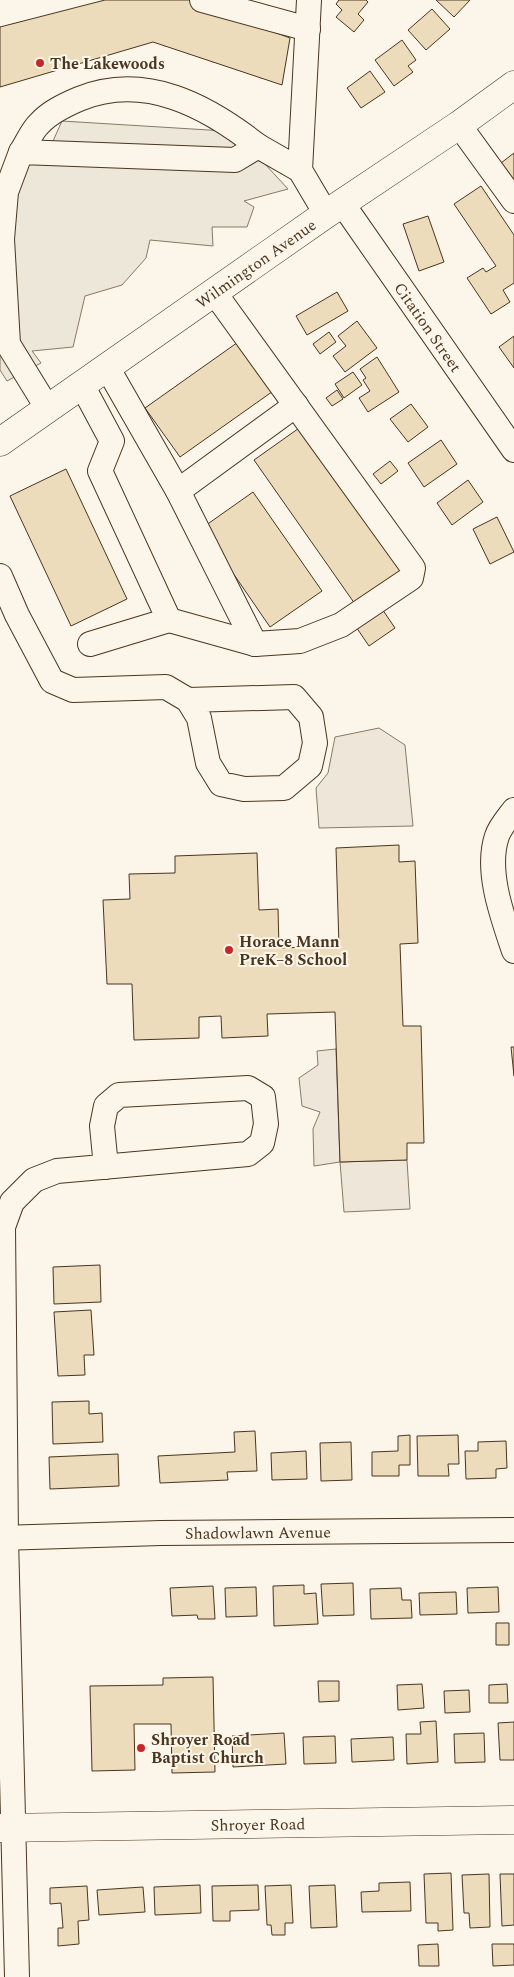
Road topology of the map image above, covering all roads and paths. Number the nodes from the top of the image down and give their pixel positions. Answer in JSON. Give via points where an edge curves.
{"nodes":[{"id":1,"x":202,"y":0,"type":"edge"},
{"id":2,"x":309,"y":0,"type":"edge"},
{"id":3,"x":308,"y":29,"type":"junction"},
{"id":4,"x":514,"y":85,"type":"edge"},
{"id":5,"x":460,"y":125,"type":"junction"},
{"id":6,"x":258,"y":146,"type":"junction"},
{"id":7,"x":21,"y":152,"type":"junction"},
{"id":8,"x":300,"y":170,"type":"junction"},
{"id":9,"x":514,"y":201,"type":"edge"},
{"id":10,"x":334,"y":208,"type":"junction"},
{"id":11,"x":214,"y":292,"type":"junction"},
{"id":12,"x":108,"y":368,"type":"junction"},
{"id":13,"x":82,"y":385,"type":"junction"},
{"id":14,"x":296,"y":405,"type":"junction"},
{"id":15,"x":48,"y":409,"type":"junction"},
{"id":16,"x":0,"y":442,"type":"edge"},
{"id":17,"x":514,"y":450,"type":"edge"},
{"id":18,"x":178,"y":491,"type":"junction"},
{"id":19,"x":0,"y":576,"type":"edge"},
{"id":20,"x":169,"y":620,"type":"junction"},
{"id":21,"x":90,"y":644,"type":"dead end"},
{"id":22,"x":255,"y":644,"type":"junction"},
{"id":23,"x":188,"y":700,"type":"junction"},
{"id":24,"x":514,"y":810,"type":"edge"},
{"id":25,"x":514,"y":951,"type":"edge"},
{"id":26,"x":106,"y":1167,"type":"junction"},
{"id":27,"x":2,"y":1239,"type":"edge"},
{"id":28,"x":514,"y":1530,"type":"edge"},
{"id":29,"x":3,"y":1538,"type":"edge"},
{"id":30,"x":514,"y":1820,"type":"edge"},
{"id":31,"x":6,"y":1828,"type":"edge"},
{"id":32,"x":17,"y":1977,"type":"edge"}],
"edges":[{"from":1,"to":3,"type":"street"},
{"from":2,"to":3,"type":"street"},
{"from":3,"to":8,"type":"street"},
{"from":4,"to":5,"type":"main road","name":"Wilmington Avenue"},
{"from":5,"to":9,"type":"street"},
{"from":5,"to":10,"type":"main road","name":"Wilmington Avenue"},
{"from":6,"to":7,"type":"street","via":[[235,160]]},
{"from":6,"to":7,"type":"street","via":[[230,124],[197,106],[159,92],[122,89],[92,94],[62,106],[39,123]]},
{"from":6,"to":8,"type":"street"},
{"from":7,"to":15,"type":"street","via":[[6,192],[4,208],[2,239],[8,344]]},
{"from":8,"to":10,"type":"street","name":"Citation Street"},
{"from":10,"to":11,"type":"main road","name":"Wilmington Avenue"},
{"from":10,"to":17,"type":"street","name":"Citation Street"},
{"from":11,"to":12,"type":"main road","name":"Wilmington Avenue"},
{"from":11,"to":14,"type":"street"},
{"from":12,"to":13,"type":"main road","name":"Wilmington Avenue"},
{"from":12,"to":18,"type":"street"},
{"from":13,"to":15,"type":"main road","name":"Wilmington Avenue"},
{"from":13,"to":20,"type":"street","via":[[112,441],[100,471]]},
{"from":14,"to":18,"type":"street"},
{"from":14,"to":22,"type":"street","via":[[414,568],[411,578],[341,625],[300,641]]},
{"from":15,"to":16,"type":"main road","name":"Wilmington Avenue"},
{"from":18,"to":22,"type":"street"},
{"from":19,"to":23,"type":"street","via":[[52,681],[73,690],[166,687]]},
{"from":20,"to":21,"type":"street"},
{"from":20,"to":22,"type":"street"},
{"from":23,"to":23,"type":"street","via":[[199,718],[208,763],[221,784],[244,789],[284,788],[310,766],[315,743],[311,717],[294,697]]},
{"from":24,"to":25,"type":"street","via":[[497,834],[493,851],[496,896]]},
{"from":26,"to":26,"type":"street","via":[[248,1154],[262,1143],[266,1124],[263,1097],[248,1088],[118,1095],[106,1106],[102,1126]]},
{"from":26,"to":27,"type":"street","via":[[57,1171],[34,1180],[12,1202]]},
{"from":27,"to":29,"type":"street"},
{"from":28,"to":29,"type":"street","name":"Shadowlawn Avenue","via":[[161,1533]]},
{"from":29,"to":31,"type":"street"},
{"from":30,"to":31,"type":"main road","name":"Shroyer Road"},
{"from":31,"to":32,"type":"street"}]}
